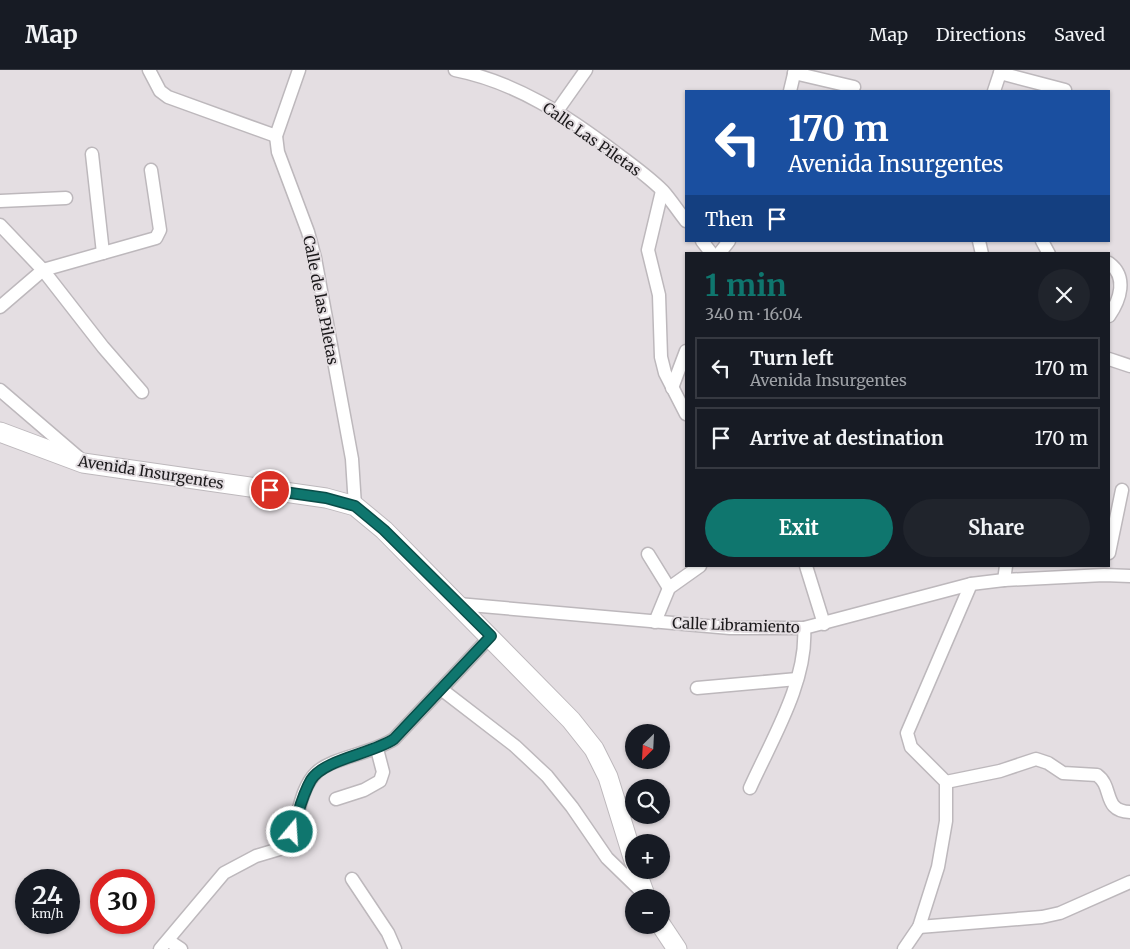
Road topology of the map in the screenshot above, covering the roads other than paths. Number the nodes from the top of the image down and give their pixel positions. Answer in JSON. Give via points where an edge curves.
{"nodes":[{"id":1,"x":149,"y":70,"type":"edge"},
{"id":2,"x":299,"y":70,"type":"edge"},
{"id":3,"x":455,"y":70,"type":"edge"},
{"id":4,"x":586,"y":70,"type":"edge"},
{"id":5,"x":1000,"y":71,"type":"edge"},
{"id":6,"x":480,"y":72,"type":"edge"},
{"id":7,"x":794,"y":72,"type":"edge"},
{"id":8,"x":854,"y":87,"type":"dead end"},
{"id":9,"x":790,"y":90,"type":"edge"},
{"id":10,"x":994,"y":90,"type":"edge"},
{"id":11,"x":1065,"y":90,"type":"dead end"},
{"id":12,"x":557,"y":111,"type":"junction"},
{"id":13,"x":276,"y":136,"type":"junction"},
{"id":14,"x":92,"y":154,"type":"dead end"},
{"id":15,"x":151,"y":170,"type":"dead end"},
{"id":16,"x":662,"y":190,"type":"junction"},
{"id":17,"x":66,"y":198,"type":"dead end"},
{"id":18,"x":0,"y":201,"type":"edge"},
{"id":19,"x":685,"y":220,"type":"edge"},
{"id":20,"x":0,"y":224,"type":"edge"},
{"id":21,"x":703,"y":242,"type":"edge"},
{"id":22,"x":728,"y":242,"type":"edge"},
{"id":23,"x":710,"y":252,"type":"edge"},
{"id":24,"x":720,"y":252,"type":"edge"},
{"id":25,"x":103,"y":253,"type":"junction"},
{"id":26,"x":1110,"y":264,"type":"edge"},
{"id":27,"x":43,"y":270,"type":"junction"},
{"id":28,"x":0,"y":308,"type":"edge"},
{"id":29,"x":1110,"y":314,"type":"edge"},
{"id":30,"x":685,"y":353,"type":"edge"},
{"id":31,"x":1110,"y":359,"type":"edge"},
{"id":32,"x":1130,"y":366,"type":"edge"},
{"id":33,"x":672,"y":388,"type":"junction"},
{"id":34,"x":0,"y":390,"type":"edge"},
{"id":35,"x":142,"y":392,"type":"dead end"},
{"id":36,"x":685,"y":412,"type":"edge"},
{"id":37,"x":0,"y":432,"type":"edge"},
{"id":38,"x":83,"y":462,"type":"junction"},
{"id":39,"x":1122,"y":490,"type":"dead end"},
{"id":40,"x":355,"y":506,"type":"junction"},
{"id":41,"x":1110,"y":548,"type":"edge"},
{"id":42,"x":648,"y":554,"type":"dead end"},
{"id":43,"x":699,"y":567,"type":"edge"},
{"id":44,"x":806,"y":567,"type":"edge"},
{"id":45,"x":1006,"y":567,"type":"edge"},
{"id":46,"x":1105,"y":571,"type":"edge"},
{"id":47,"x":1130,"y":576,"type":"edge"},
{"id":48,"x":1004,"y":580,"type":"junction"},
{"id":49,"x":971,"y":584,"type":"junction"},
{"id":50,"x":668,"y":588,"type":"junction"},
{"id":51,"x":458,"y":604,"type":"junction"},
{"id":52,"x":655,"y":622,"type":"junction"},
{"id":53,"x":824,"y":624,"type":"junction"},
{"id":54,"x":804,"y":628,"type":"junction"},
{"id":55,"x":491,"y":636,"type":"junction"},
{"id":56,"x":797,"y":679,"type":"junction"},
{"id":57,"x":697,"y":688,"type":"dead end"},
{"id":58,"x":441,"y":689,"type":"junction"},
{"id":59,"x":377,"y":749,"type":"junction"},
{"id":60,"x":946,"y":782,"type":"junction"},
{"id":61,"x":750,"y":788,"type":"dead end"},
{"id":62,"x":336,"y":799,"type":"dead end"},
{"id":63,"x":1130,"y":812,"type":"edge"},
{"id":64,"x":626,"y":834,"type":"edge"},
{"id":65,"x":352,"y":879,"type":"dead end"},
{"id":66,"x":1130,"y":882,"type":"edge"},
{"id":67,"x":638,"y":889,"type":"edge"},
{"id":68,"x":920,"y":927,"type":"junction"},
{"id":69,"x":667,"y":934,"type":"edge"},
{"id":70,"x":164,"y":945,"type":"edge"},
{"id":71,"x":181,"y":949,"type":"edge"},
{"id":72,"x":395,"y":949,"type":"edge"},
{"id":73,"x":677,"y":949,"type":"edge"},
{"id":74,"x":904,"y":949,"type":"edge"}],
"edges":[{"from":1,"to":13,"type":"street","via":[[160,91],[168,97]]},
{"from":2,"to":13,"type":"street"},
{"from":3,"to":6,"type":"street","name":"Calle Las Piletas"},
{"from":4,"to":12,"type":"street"},
{"from":5,"to":10,"type":"street"},
{"from":5,"to":11,"type":"street"},
{"from":6,"to":12,"type":"street","name":"Calle Las Piletas"},
{"from":7,"to":8,"type":"street"},
{"from":7,"to":9,"type":"street"},
{"from":12,"to":16,"type":"street","name":"Calle Las Piletas"},
{"from":13,"to":40,"type":"street","name":"Calle de las Piletas","via":[[278,152],[315,258],[352,459]]},
{"from":14,"to":25,"type":"street"},
{"from":15,"to":25,"type":"street","via":[[160,230],[158,236]]},
{"from":16,"to":19,"type":"street","name":"Calle Las Piletas"},
{"from":16,"to":33,"type":"street","via":[[648,250],[659,295],[661,357]]},
{"from":17,"to":18,"type":"street"},
{"from":20,"to":27,"type":"street"},
{"from":21,"to":23,"type":"street"},
{"from":22,"to":24,"type":"street"},
{"from":25,"to":27,"type":"street"},
{"from":26,"to":29,"type":"street","via":[[1118,272],[1121,289]]},
{"from":27,"to":28,"type":"street"},
{"from":27,"to":35,"type":"street","via":[[102,347]]},
{"from":30,"to":33,"type":"street"},
{"from":31,"to":32,"type":"street"},
{"from":33,"to":36,"type":"street"},
{"from":34,"to":38,"type":"street"},
{"from":37,"to":38,"type":"main road","name":"Avenida Insurgentes"},
{"from":38,"to":40,"type":"main road","name":"Avenida Insurgentes","via":[[326,498]]},
{"from":39,"to":41,"type":"street"},
{"from":40,"to":51,"type":"main road","name":"Avenida Insurgentes","via":[[384,530]]},
{"from":42,"to":50,"type":"street"},
{"from":43,"to":50,"type":"street"},
{"from":44,"to":53,"type":"street"},
{"from":45,"to":48,"type":"street"},
{"from":46,"to":47,"type":"street","name":"Calle Libramiento"},
{"from":46,"to":48,"type":"street","name":"Calle Libramiento"},
{"from":48,"to":49,"type":"street","name":"Calle Libramiento"},
{"from":49,"to":53,"type":"street","name":"Calle Libramiento"},
{"from":49,"to":60,"type":"street","via":[[907,733],[911,747]]},
{"from":50,"to":52,"type":"street"},
{"from":51,"to":52,"type":"street","name":"Calle Libramiento"},
{"from":51,"to":55,"type":"main road","name":"Avenida Insurgentes"},
{"from":52,"to":54,"type":"street","name":"Calle Libramiento","via":[[730,628]]},
{"from":53,"to":54,"type":"street","name":"Calle Libramiento"},
{"from":54,"to":56,"type":"street","via":[[805,652]]},
{"from":55,"to":58,"type":"street"},
{"from":55,"to":64,"type":"main road","name":"Avenida Insurgentes","via":[[571,720],[594,749],[617,802]]},
{"from":56,"to":57,"type":"street"},
{"from":56,"to":61,"type":"street"},
{"from":58,"to":59,"type":"street","via":[[394,739]]},
{"from":58,"to":67,"type":"street","via":[[515,746],[547,776],[607,858]]},
{"from":59,"to":62,"type":"street","via":[[383,772],[380,781]]},
{"from":59,"to":70,"type":"street","via":[[332,764],[315,774],[283,848],[256,856],[224,873]]},
{"from":60,"to":63,"type":"street","via":[[1000,771],[1028,760],[1042,760],[1063,773],[1098,775],[1112,805],[1120,811]]},
{"from":60,"to":68,"type":"street","via":[[942,845]]},
{"from":65,"to":72,"type":"street"},
{"from":66,"to":68,"type":"street","via":[[1060,913],[1042,917]]},
{"from":68,"to":74,"type":"street"},
{"from":69,"to":73,"type":"main road"},
{"from":70,"to":71,"type":"street"}]}
